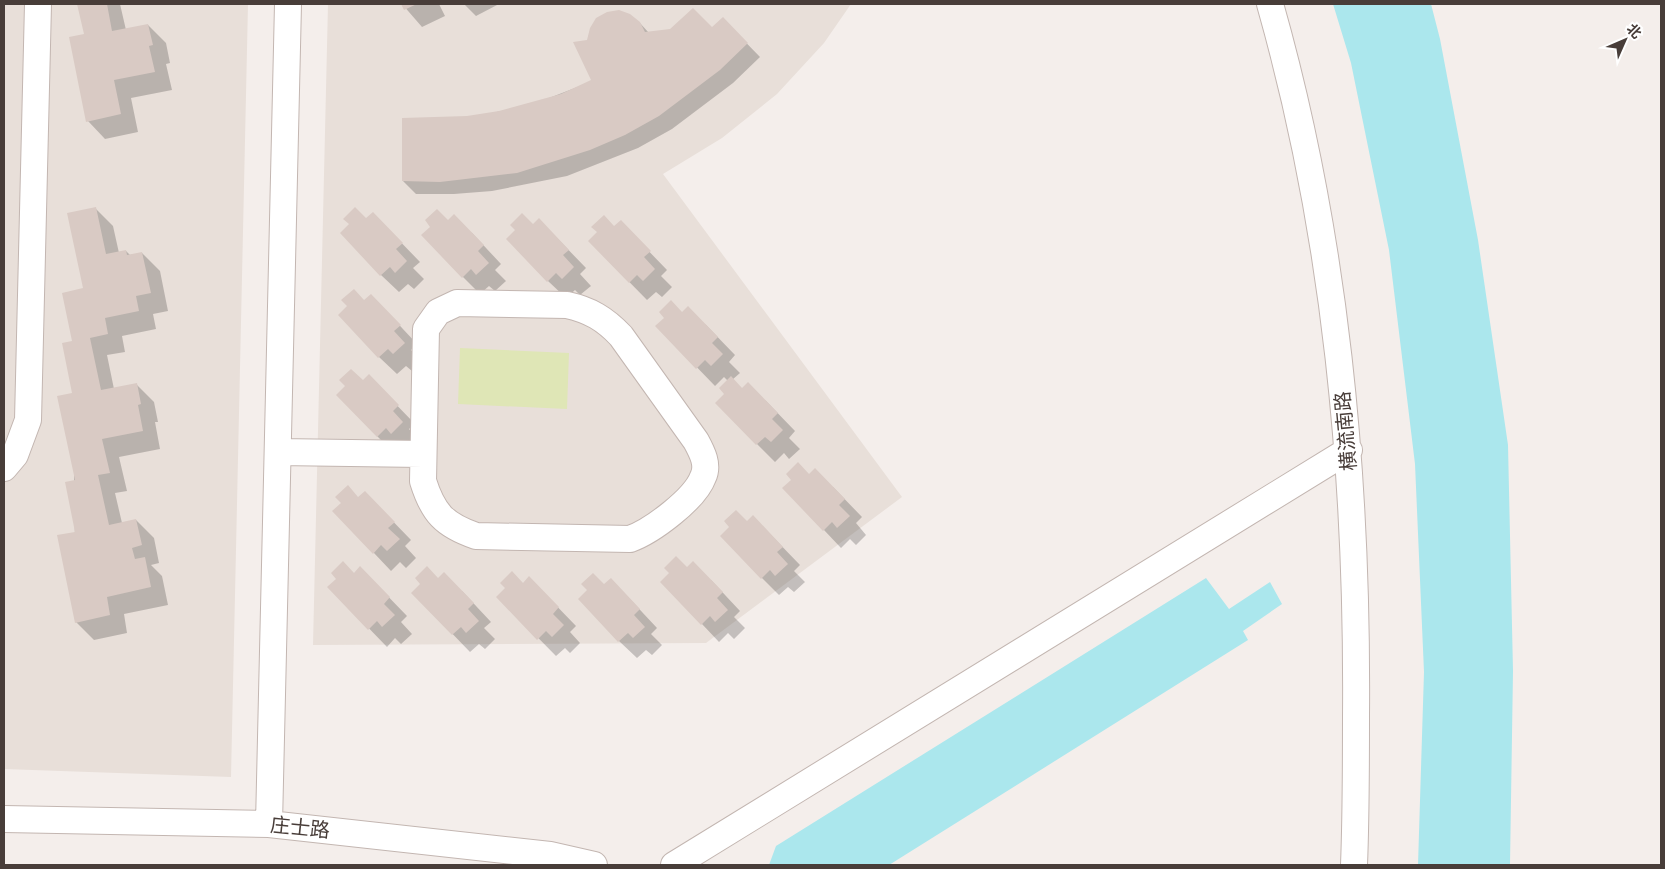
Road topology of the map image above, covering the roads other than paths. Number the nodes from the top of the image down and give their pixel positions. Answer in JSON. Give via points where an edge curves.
{"nodes":[{"id":1,"x":38,"y":4,"type":"edge"},
{"id":2,"x":288,"y":4,"type":"edge"},
{"id":3,"x":1270,"y":4,"type":"edge"},
{"id":4,"x":1349,"y":450,"type":"junction"},
{"id":5,"x":278,"y":452,"type":"junction"},
{"id":6,"x":423,"y":454,"type":"junction"},
{"id":7,"x":4,"y":468,"type":"edge"},
{"id":8,"x":4,"y":819,"type":"edge"},
{"id":9,"x":269,"y":824,"type":"junction"},
{"id":10,"x":594,"y":865,"type":"edge"},
{"id":11,"x":674,"y":865,"type":"edge"},
{"id":12,"x":1354,"y":865,"type":"edge"}],
"edges":[{"from":1,"to":7,"type":"street","via":[[28,420],[15,456]]},
{"from":2,"to":5,"type":"street"},
{"from":3,"to":4,"type":"street","name":"横流南路","via":[[1306,149],[1328,268]]},
{"from":4,"to":11,"type":"street"},
{"from":4,"to":12,"type":"street","name":"横流南路","via":[[1357,644]]},
{"from":5,"to":6,"type":"street"},
{"from":5,"to":9,"type":"street"},
{"from":6,"to":6,"type":"street","via":[[426,329],[438,312],[457,303],[567,305],[597,316],[621,336],[705,458],[704,476],[695,492],[644,534],[630,539],[476,536],[457,530],[441,518],[429,501],[423,482]]},
{"from":8,"to":9,"type":"street","name":"庄士路"},
{"from":9,"to":10,"type":"street","name":"庄士路","via":[[550,855]]}]}
